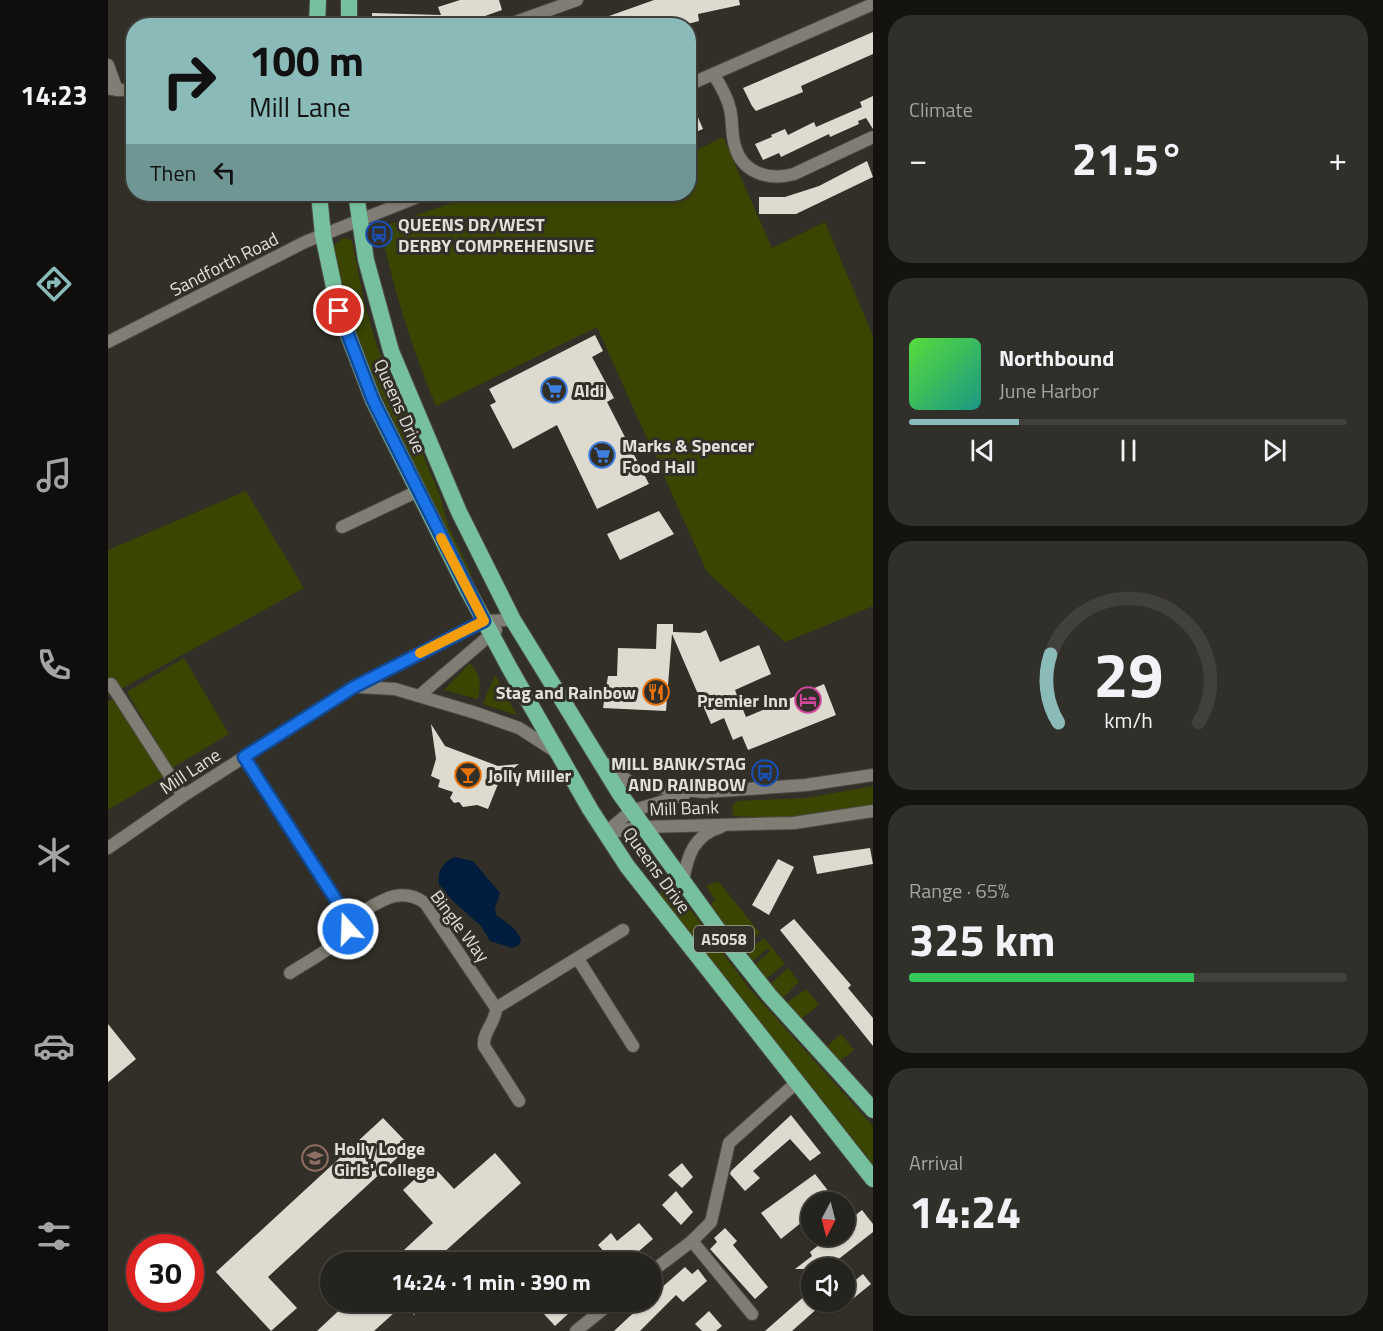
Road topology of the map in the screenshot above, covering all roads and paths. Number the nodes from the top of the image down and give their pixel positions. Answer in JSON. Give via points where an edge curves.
{"nodes":[{"id":1,"x":318,"y":0,"type":"edge"},
{"id":2,"x":349,"y":0,"type":"edge"},
{"id":3,"x":577,"y":0,"type":"edge"},
{"id":4,"x":873,"y":4,"type":"edge"},
{"id":5,"x":317,"y":18,"type":"edge"},
{"id":6,"x":349,"y":18,"type":"edge"},
{"id":7,"x":526,"y":18,"type":"edge"},
{"id":8,"x":108,"y":65,"type":"edge"},
{"id":9,"x":714,"y":75,"type":"junction"},
{"id":10,"x":696,"y":83,"type":"edge"},
{"id":11,"x":112,"y":90,"type":"edge"},
{"id":12,"x":873,"y":137,"type":"edge"},
{"id":13,"x":320,"y":201,"type":"edge"},
{"id":14,"x":357,"y":201,"type":"edge"},
{"id":15,"x":408,"y":201,"type":"edge"},
{"id":16,"x":358,"y":221,"type":"junction"},
{"id":17,"x":322,"y":235,"type":"junction"},
{"id":18,"x":108,"y":342,"type":"edge"},
{"id":19,"x":418,"y":491,"type":"junction"},
{"id":20,"x":342,"y":527,"type":"dead end"},
{"id":21,"x":513,"y":620,"type":"junction"},
{"id":22,"x":487,"y":627,"type":"junction"},
{"id":23,"x":506,"y":660,"type":"junction"},
{"id":24,"x":111,"y":684,"type":"dead end"},
{"id":25,"x":354,"y":687,"type":"junction"},
{"id":26,"x":420,"y":695,"type":"junction"},
{"id":27,"x":558,"y":753,"type":"junction"},
{"id":28,"x":595,"y":753,"type":"junction"},
{"id":29,"x":244,"y":757,"type":"junction"},
{"id":30,"x":873,"y":775,"type":"edge"},
{"id":31,"x":705,"y":792,"type":"junction"},
{"id":32,"x":183,"y":796,"type":"junction"},
{"id":33,"x":631,"y":811,"type":"junction"},
{"id":34,"x":873,"y":811,"type":"edge"},
{"id":35,"x":730,"y":824,"type":"junction"},
{"id":36,"x":643,"y":827,"type":"junction"},
{"id":37,"x":605,"y":833,"type":"junction"},
{"id":38,"x":108,"y":848,"type":"edge"},
{"id":39,"x":683,"y":882,"type":"junction"},
{"id":40,"x":349,"y":920,"type":"junction"},
{"id":41,"x":623,"y":930,"type":"dead end"},
{"id":42,"x":578,"y":959,"type":"junction"},
{"id":43,"x":290,"y":973,"type":"dead end"},
{"id":44,"x":496,"y":1008,"type":"junction"},
{"id":45,"x":633,"y":1046,"type":"dead end"},
{"id":46,"x":796,"y":1083,"type":"junction"},
{"id":47,"x":519,"y":1101,"type":"dead end"},
{"id":48,"x":873,"y":1110,"type":"edge"},
{"id":49,"x":873,"y":1179,"type":"edge"},
{"id":50,"x":692,"y":1241,"type":"junction"},
{"id":51,"x":662,"y":1264,"type":"edge"},
{"id":52,"x":600,"y":1312,"type":"edge"},
{"id":53,"x":752,"y":1314,"type":"dead end"},
{"id":54,"x":577,"y":1330,"type":"edge"}],
"edges":[{"from":1,"to":5,"type":"highway"},
{"from":2,"to":6,"type":"highway"},
{"from":3,"to":7,"type":"street"},
{"from":4,"to":9,"type":"street"},
{"from":8,"to":11,"type":"street"},
{"from":9,"to":10,"type":"street"},
{"from":9,"to":12,"type":"street","via":[[730,107],[738,155],[747,166],[768,178],[794,174]]},
{"from":13,"to":17,"type":"highway","name":"Queens Drive","number":"A5058"},
{"from":14,"to":16,"type":"highway","name":"Queens Drive","number":"A5058"},
{"from":15,"to":16,"type":"street","name":"Sandforth Road"},
{"from":16,"to":17,"type":"street","name":"Sandforth Road"},
{"from":16,"to":21,"type":"highway","name":"Queens Drive","number":"A5058","via":[[391,351],[459,512]]},
{"from":17,"to":18,"type":"street","name":"Sandforth Road"},
{"from":17,"to":19,"type":"highway","name":"Queens Drive","number":"A5058","via":[[339,311],[373,400]]},
{"from":19,"to":20,"type":"street"},
{"from":19,"to":22,"type":"highway","name":"Queens Drive","number":"A5058"},
{"from":21,"to":22,"type":"street","name":"Mill Lane"},
{"from":21,"to":23,"type":"highway","via":[[506,638]]},
{"from":21,"to":28,"type":"highway","name":"Queens Drive","number":"A5058"},
{"from":22,"to":23,"type":"highway","name":"Queens Drive","number":"A5058"},
{"from":22,"to":25,"type":"street","name":"Mill Lane"},
{"from":22,"to":26,"type":"street","name":"Mill Lane"},
{"from":23,"to":27,"type":"highway","name":"Queens Drive","number":"A5058"},
{"from":24,"to":32,"type":"street"},
{"from":25,"to":26,"type":"street","via":[[383,686]]},
{"from":25,"to":29,"type":"street","name":"Mill Lane"},
{"from":26,"to":27,"type":"street","via":[[519,729]]},
{"from":27,"to":37,"type":"highway","name":"Queens Drive","number":"A5058"},
{"from":28,"to":31,"type":"street","name":"Mill Bank","via":[[633,785]]},
{"from":28,"to":33,"type":"highway","name":"Queens Drive","number":"A5058"},
{"from":29,"to":32,"type":"street","name":"Mill Lane"},
{"from":29,"to":40,"type":"street"},
{"from":30,"to":31,"type":"street","name":"Mill Bank","via":[[806,785]]},
{"from":31,"to":33,"type":"street","name":"Mill Bank"},
{"from":32,"to":38,"type":"street","name":"Mill Lane"},
{"from":33,"to":36,"type":"highway","name":"Queens Drive","number":"A5058"},
{"from":33,"to":37,"type":"street","name":"Mill Bank"},
{"from":34,"to":35,"type":"street","name":"Mill Bank","via":[[794,824]]},
{"from":35,"to":36,"type":"street","name":"Mill Bank"},
{"from":35,"to":39,"type":"street","name":"Mill Bank","via":[[699,839],[689,854]]},
{"from":36,"to":37,"type":"street","name":"Mill Bank"},
{"from":36,"to":39,"type":"highway","name":"Queens Drive","number":"A5058"},
{"from":37,"to":46,"type":"highway","name":"Queens Drive","number":"A5058"},
{"from":39,"to":48,"type":"highway","name":"Queens Drive","number":"A5058","via":[[770,995]]},
{"from":40,"to":43,"type":"street","name":"Bingle Way","via":[[342,939]]},
{"from":40,"to":44,"type":"street","name":"Bingle Way","via":[[396,894],[413,895],[424,903]]},
{"from":41,"to":42,"type":"street"},
{"from":42,"to":44,"type":"street"},
{"from":42,"to":45,"type":"street"},
{"from":44,"to":47,"type":"street","via":[[496,1018],[483,1040],[484,1047]]},
{"from":46,"to":49,"type":"highway","name":"Queens Drive","number":"A5058"},
{"from":46,"to":50,"type":"street","via":[[729,1143],[711,1222]]},
{"from":50,"to":51,"type":"street"},
{"from":50,"to":53,"type":"street"},
{"from":52,"to":54,"type":"street"}]}
